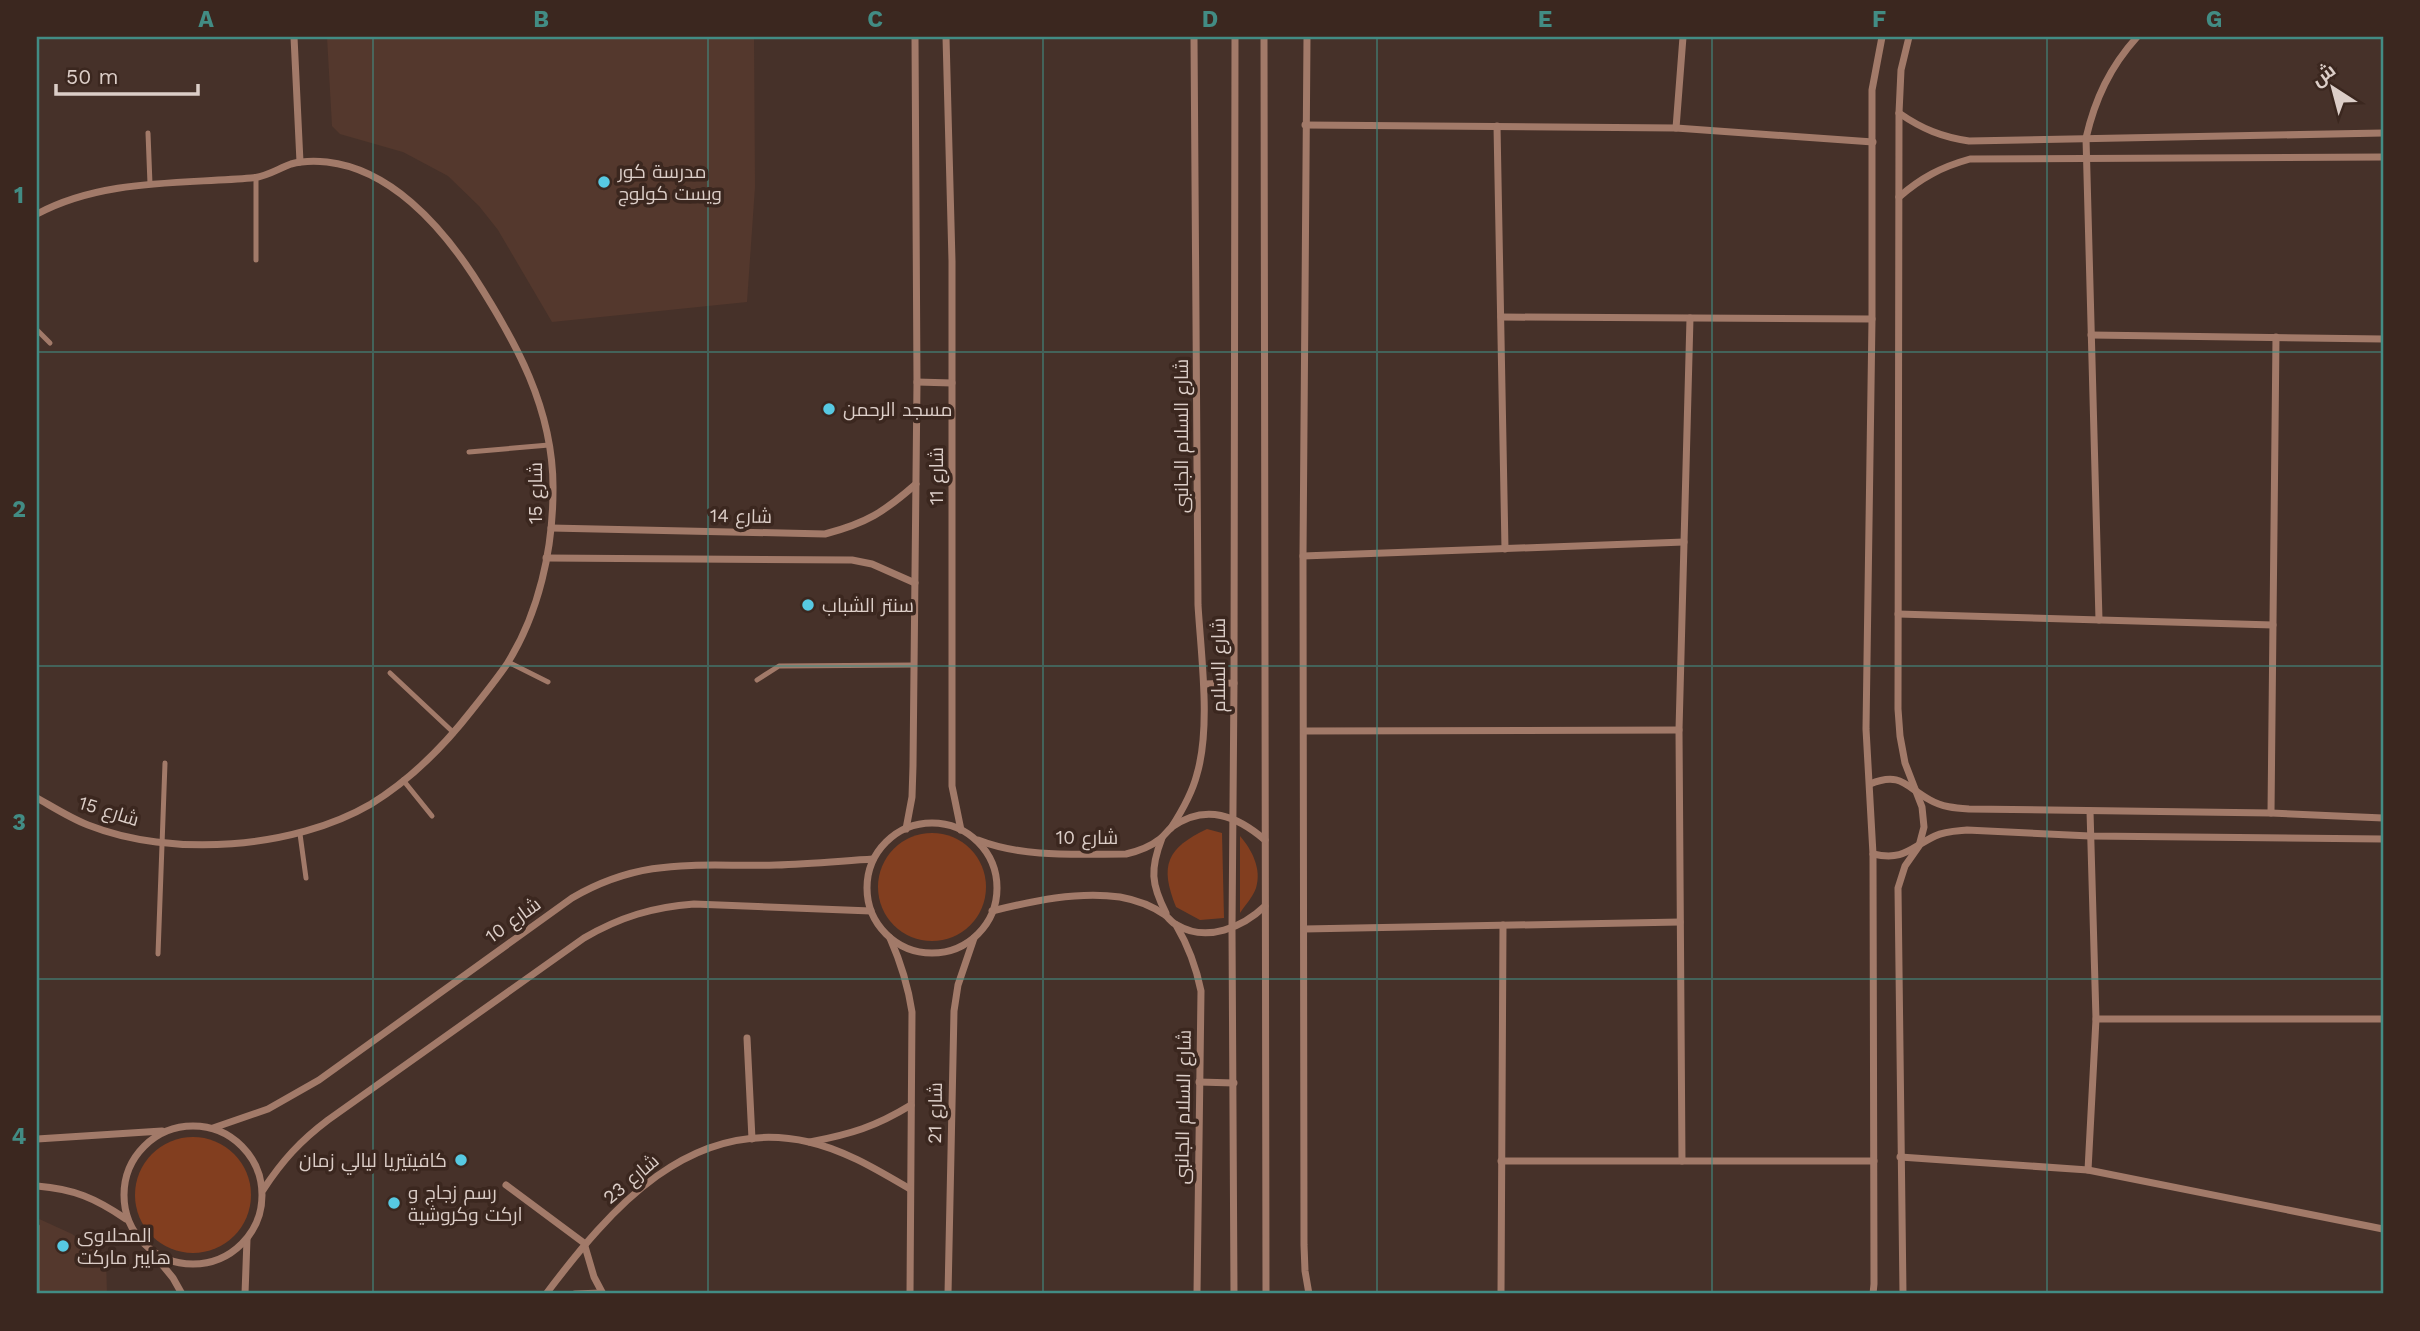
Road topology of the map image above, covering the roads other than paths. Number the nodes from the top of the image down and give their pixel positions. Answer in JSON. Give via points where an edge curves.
{"nodes":[{"id":1,"x":294,"y":37,"type":"edge"},
{"id":2,"x":915,"y":37,"type":"edge"},
{"id":3,"x":946,"y":37,"type":"edge"},
{"id":4,"x":1194,"y":37,"type":"edge"},
{"id":5,"x":1234,"y":37,"type":"edge"},
{"id":6,"x":1265,"y":37,"type":"edge"},
{"id":7,"x":1307,"y":37,"type":"edge"},
{"id":8,"x":1683,"y":37,"type":"edge"},
{"id":9,"x":1882,"y":37,"type":"edge"},
{"id":10,"x":1909,"y":37,"type":"edge"},
{"id":11,"x":2137,"y":37,"type":"edge"},
{"id":12,"x":1899,"y":113,"type":"junction"},
{"id":13,"x":1305,"y":125,"type":"junction"},
{"id":14,"x":1497,"y":126,"type":"junction"},
{"id":15,"x":1676,"y":128,"type":"junction"},
{"id":16,"x":148,"y":133,"type":"dead end"},
{"id":17,"x":2383,"y":133,"type":"edge"},
{"id":18,"x":2086,"y":138,"type":"junction"},
{"id":19,"x":1872,"y":142,"type":"junction"},
{"id":20,"x":2383,"y":157,"type":"edge"},
{"id":21,"x":2086,"y":159,"type":"junction"},
{"id":22,"x":300,"y":162,"type":"junction"},
{"id":23,"x":256,"y":178,"type":"junction"},
{"id":24,"x":150,"y":184,"type":"junction"},
{"id":25,"x":1899,"y":197,"type":"junction"},
{"id":26,"x":37,"y":214,"type":"edge"},
{"id":27,"x":256,"y":260,"type":"dead end"},
{"id":28,"x":1501,"y":317,"type":"junction"},
{"id":29,"x":1690,"y":318,"type":"junction"},
{"id":30,"x":1872,"y":319,"type":"junction"},
{"id":31,"x":37,"y":330,"type":"edge"},
{"id":32,"x":2091,"y":335,"type":"junction"},
{"id":33,"x":2276,"y":337,"type":"junction"},
{"id":34,"x":2383,"y":339,"type":"edge"},
{"id":35,"x":50,"y":342,"type":"dead end"},
{"id":36,"x":917,"y":382,"type":"junction"},
{"id":37,"x":952,"y":383,"type":"junction"},
{"id":38,"x":550,"y":445,"type":"junction"},
{"id":39,"x":470,"y":452,"type":"dead end"},
{"id":40,"x":916,"y":484,"type":"junction"},
{"id":41,"x":551,"y":528,"type":"junction"},
{"id":42,"x":1684,"y":542,"type":"junction"},
{"id":43,"x":1505,"y":549,"type":"junction"},
{"id":44,"x":1303,"y":556,"type":"junction"},
{"id":45,"x":546,"y":558,"type":"junction"},
{"id":46,"x":915,"y":583,"type":"junction"},
{"id":47,"x":1898,"y":614,"type":"junction"},
{"id":48,"x":2099,"y":620,"type":"junction"},
{"id":49,"x":2273,"y":625,"type":"junction"},
{"id":50,"x":508,"y":662,"type":"junction"},
{"id":51,"x":914,"y":665,"type":"junction"},
{"id":52,"x":390,"y":673,"type":"dead end"},
{"id":53,"x":757,"y":680,"type":"dead end"},
{"id":54,"x":548,"y":682,"type":"dead end"},
{"id":55,"x":1234,"y":683,"type":"junction"},
{"id":56,"x":1204,"y":684,"type":"junction"},
{"id":57,"x":1678,"y":730,"type":"junction"},
{"id":58,"x":1304,"y":731,"type":"junction"},
{"id":59,"x":454,"y":733,"type":"junction"},
{"id":60,"x":165,"y":763,"type":"dead end"},
{"id":61,"x":403,"y":780,"type":"junction"},
{"id":62,"x":1870,"y":785,"type":"junction"},
{"id":63,"x":1914,"y":788,"type":"junction"},
{"id":64,"x":37,"y":798,"type":"edge"},
{"id":65,"x":2090,"y":811,"type":"junction"},
{"id":66,"x":2271,"y":814,"type":"junction"},
{"id":67,"x":432,"y":816,"type":"dead end"},
{"id":68,"x":1233,"y":818,"type":"junction"},
{"id":69,"x":2383,"y":818,"type":"edge"},
{"id":70,"x":906,"y":828,"type":"junction"},
{"id":71,"x":1171,"y":828,"type":"junction"},
{"id":72,"x":961,"y":830,"type":"junction"},
{"id":73,"x":300,"y":834,"type":"junction"},
{"id":74,"x":2090,"y":836,"type":"junction"},
{"id":75,"x":1162,"y":838,"type":"junction"},
{"id":76,"x":976,"y":839,"type":"junction"},
{"id":77,"x":2383,"y":839,"type":"edge"},
{"id":78,"x":1265,"y":840,"type":"junction"},
{"id":79,"x":163,"y":842,"type":"junction"},
{"id":80,"x":1919,"y":846,"type":"junction"},
{"id":81,"x":1873,"y":854,"type":"junction"},
{"id":82,"x":873,"y":859,"type":"junction"},
{"id":83,"x":306,"y":878,"type":"dead end"},
{"id":84,"x":1265,"y":906,"type":"junction"},
{"id":85,"x":871,"y":911,"type":"junction"},
{"id":86,"x":992,"y":911,"type":"junction"},
{"id":87,"x":1167,"y":916,"type":"junction"},
{"id":88,"x":1680,"y":922,"type":"junction"},
{"id":89,"x":1176,"y":925,"type":"junction"},
{"id":90,"x":1503,"y":925,"type":"junction"},
{"id":91,"x":1231,"y":929,"type":"junction"},
{"id":92,"x":1304,"y":929,"type":"junction"},
{"id":93,"x":975,"y":936,"type":"junction"},
{"id":94,"x":890,"y":937,"type":"junction"},
{"id":95,"x":158,"y":954,"type":"dead end"},
{"id":96,"x":2096,"y":1019,"type":"junction"},
{"id":97,"x":2383,"y":1019,"type":"edge"},
{"id":98,"x":747,"y":1038,"type":"dead end"},
{"id":99,"x":1199,"y":1082,"type":"junction"},
{"id":100,"x":1234,"y":1083,"type":"junction"},
{"id":101,"x":911,"y":1105,"type":"junction"},
{"id":102,"x":213,"y":1128,"type":"junction"},
{"id":103,"x":166,"y":1131,"type":"junction"},
{"id":104,"x":37,"y":1139,"type":"edge"},
{"id":105,"x":752,"y":1139,"type":"junction"},
{"id":106,"x":810,"y":1142,"type":"junction"},
{"id":107,"x":1900,"y":1157,"type":"junction"},
{"id":108,"x":1501,"y":1161,"type":"junction"},
{"id":109,"x":1682,"y":1161,"type":"junction"},
{"id":110,"x":1874,"y":1161,"type":"junction"},
{"id":111,"x":2088,"y":1170,"type":"junction"},
{"id":112,"x":506,"y":1185,"type":"dead end"},
{"id":113,"x":37,"y":1186,"type":"edge"},
{"id":114,"x":910,"y":1189,"type":"junction"},
{"id":115,"x":263,"y":1190,"type":"junction"},
{"id":116,"x":126,"y":1219,"type":"junction"},
{"id":117,"x":37,"y":1226,"type":"edge"},
{"id":118,"x":2383,"y":1229,"type":"edge"},
{"id":119,"x":247,"y":1238,"type":"junction"},
{"id":120,"x":584,"y":1243,"type":"junction"},
{"id":121,"x":152,"y":1252,"type":"junction"},
{"id":122,"x":37,"y":1294,"type":"edge"},
{"id":123,"x":182,"y":1294,"type":"edge"},
{"id":124,"x":245,"y":1294,"type":"edge"},
{"id":125,"x":546,"y":1294,"type":"edge"},
{"id":126,"x":575,"y":1294,"type":"edge"},
{"id":127,"x":602,"y":1294,"type":"edge"},
{"id":128,"x":910,"y":1294,"type":"edge"},
{"id":129,"x":948,"y":1294,"type":"edge"},
{"id":130,"x":1197,"y":1294,"type":"edge"},
{"id":131,"x":1234,"y":1294,"type":"edge"},
{"id":132,"x":1266,"y":1294,"type":"edge"},
{"id":133,"x":1309,"y":1294,"type":"edge"},
{"id":134,"x":1501,"y":1294,"type":"edge"},
{"id":135,"x":1873,"y":1294,"type":"edge"},
{"id":136,"x":1903,"y":1294,"type":"edge"}],
"edges":[{"from":1,"to":22,"type":"street"},
{"from":2,"to":36,"type":"street","name":"شارع 11"},
{"from":3,"to":37,"type":"street","name":"شارع 11"},
{"from":4,"to":56,"type":"street","name":"شارع السلام الجانبى","via":[[1198,606]]},
{"from":5,"to":55,"type":"street","name":"شارع السلام"},
{"from":6,"to":78,"type":"street"},
{"from":7,"to":13,"type":"street"},
{"from":8,"to":15,"type":"street"},
{"from":9,"to":19,"type":"street","via":[[1872,90]]},
{"from":10,"to":12,"type":"street","via":[[1901,70]]},
{"from":11,"to":18,"type":"street","via":[[2105,79]]},
{"from":12,"to":18,"type":"street","via":[[1920,128],[1969,141]]},
{"from":12,"to":25,"type":"street"},
{"from":13,"to":14,"type":"street"},
{"from":13,"to":44,"type":"street"},
{"from":14,"to":15,"type":"street"},
{"from":14,"to":28,"type":"street"},
{"from":15,"to":19,"type":"street"},
{"from":16,"to":24,"type":"lane"},
{"from":17,"to":18,"type":"street"},
{"from":18,"to":21,"type":"street"},
{"from":19,"to":30,"type":"street"},
{"from":20,"to":21,"type":"street"},
{"from":21,"to":25,"type":"street","via":[[1970,159],[1943,166]]},
{"from":21,"to":32,"type":"street"},
{"from":22,"to":23,"type":"street","name":"شارع 15"},
{"from":22,"to":38,"type":"street","name":"شارع 15","via":[[326,162],[375,176],[397,190],[451,246],[516,345]]},
{"from":23,"to":24,"type":"street","name":"شارع 15"},
{"from":23,"to":27,"type":"lane"},
{"from":24,"to":26,"type":"street","name":"شارع 15","via":[[87,194]]},
{"from":25,"to":47,"type":"street"},
{"from":28,"to":29,"type":"street"},
{"from":28,"to":43,"type":"street"},
{"from":29,"to":30,"type":"street"},
{"from":29,"to":42,"type":"street"},
{"from":30,"to":62,"type":"street","via":[[1866,729]]},
{"from":31,"to":35,"type":"lane"},
{"from":32,"to":33,"type":"street"},
{"from":32,"to":48,"type":"street"},
{"from":33,"to":34,"type":"street"},
{"from":33,"to":49,"type":"street"},
{"from":36,"to":37,"type":"street"},
{"from":36,"to":40,"type":"street","name":"شارع 11"},
{"from":37,"to":72,"type":"street","name":"شارع 11","via":[[952,786]]},
{"from":38,"to":39,"type":"lane"},
{"from":38,"to":41,"type":"street","name":"شارع 15"},
{"from":40,"to":41,"type":"street","name":"شارع 14","via":[[873,518],[825,534]]},
{"from":40,"to":46,"type":"street","name":"شارع 11"},
{"from":41,"to":45,"type":"street","name":"شارع 15"},
{"from":42,"to":43,"type":"street"},
{"from":42,"to":57,"type":"street"},
{"from":43,"to":44,"type":"street"},
{"from":44,"to":58,"type":"street"},
{"from":45,"to":46,"type":"street","via":[[852,560]]},
{"from":45,"to":50,"type":"street","name":"شارع 15","via":[[528,622]]},
{"from":46,"to":51,"type":"street","name":"شارع 11"},
{"from":47,"to":48,"type":"street"},
{"from":47,"to":63,"type":"street","via":[[1900,736]]},
{"from":48,"to":49,"type":"street"},
{"from":49,"to":66,"type":"street"},
{"from":50,"to":54,"type":"lane"},
{"from":50,"to":59,"type":"street","name":"شارع 15"},
{"from":51,"to":53,"type":"lane","via":[[779,666]]},
{"from":51,"to":70,"type":"street","name":"شارع 11","via":[[912,797]]},
{"from":52,"to":59,"type":"lane"},
{"from":55,"to":56,"type":"street"},
{"from":55,"to":68,"type":"street","name":"شارع السلام"},
{"from":56,"to":71,"type":"street","name":"شارع السلام الجانبى","via":[[1198,772]]},
{"from":57,"to":58,"type":"street"},
{"from":57,"to":88,"type":"street"},
{"from":58,"to":92,"type":"street"},
{"from":59,"to":61,"type":"street","name":"شارع 15"},
{"from":60,"to":79,"type":"lane"},
{"from":61,"to":67,"type":"lane"},
{"from":61,"to":73,"type":"street","name":"شارع 15","via":[[337,821]]},
{"from":62,"to":63,"type":"street","via":[[1893,779]]},
{"from":62,"to":81,"type":"street"},
{"from":63,"to":65,"type":"street","via":[[1949,807]]},
{"from":63,"to":80,"type":"street","via":[[1924,827]]},
{"from":64,"to":79,"type":"street","name":"شارع 15","via":[[89,826]]},
{"from":65,"to":66,"type":"street"},
{"from":65,"to":74,"type":"street"},
{"from":66,"to":69,"type":"street"},
{"from":68,"to":71,"type":"street","name":"شارع 10","via":[[1202,815]]},
{"from":68,"to":78,"type":"street"},
{"from":68,"to":91,"type":"street","name":"شارع السلام"},
{"from":70,"to":72,"type":"street","via":[[928,822]]},
{"from":70,"to":82,"type":"street"},
{"from":71,"to":75,"type":"street","name":"شارع 10"},
{"from":72,"to":76,"type":"street"},
{"from":73,"to":79,"type":"street","name":"شارع 15","via":[[232,844]]},
{"from":73,"to":83,"type":"lane"},
{"from":74,"to":77,"type":"street"},
{"from":74,"to":80,"type":"street","via":[[1950,831]]},
{"from":74,"to":96,"type":"street"},
{"from":75,"to":76,"type":"street","name":"شارع 10","via":[[1126,854],[1035,853]]},
{"from":75,"to":87,"type":"street","via":[[1153,877]]},
{"from":76,"to":86,"type":"street","via":[[997,880]]},
{"from":78,"to":84,"type":"street"},
{"from":79,"to":95,"type":"lane"},
{"from":80,"to":81,"type":"street","via":[[1897,856]]},
{"from":80,"to":107,"type":"street","via":[[1905,866],[1898,888]]},
{"from":81,"to":110,"type":"street"},
{"from":82,"to":85,"type":"street","via":[[867,876]]},
{"from":82,"to":102,"type":"street","name":"شارع 10","via":[[656,866],[593,885],[318,1080],[268,1109]]},
{"from":84,"to":91,"type":"street"},
{"from":84,"to":132,"type":"street"},
{"from":85,"to":94,"type":"street"},
{"from":85,"to":115,"type":"street","via":[[694,904],[665,906],[610,923],[328,1119],[301,1140]]},
{"from":86,"to":87,"type":"street","via":[[1054,898],[1116,897],[1137,900]]},
{"from":86,"to":93,"type":"street"},
{"from":87,"to":89,"type":"street"},
{"from":88,"to":90,"type":"street"},
{"from":88,"to":109,"type":"street"},
{"from":89,"to":91,"type":"street","via":[[1204,932]]},
{"from":89,"to":99,"type":"street","name":"شارع السلام الجانبى","via":[[1188,945],[1200,991]]},
{"from":90,"to":92,"type":"street"},
{"from":90,"to":108,"type":"street"},
{"from":91,"to":100,"type":"street","name":"شارع السلام"},
{"from":92,"to":133,"type":"street","via":[[1304,1245]]},
{"from":93,"to":94,"type":"street","via":[[942,952],[905,947]]},
{"from":93,"to":129,"type":"street","name":"شارع 21","via":[[954,1011]]},
{"from":94,"to":101,"type":"street","name":"شارع 21","via":[[912,1012]]},
{"from":96,"to":97,"type":"street"},
{"from":96,"to":111,"type":"street"},
{"from":98,"to":105,"type":"street"},
{"from":99,"to":100,"type":"street"},
{"from":99,"to":130,"type":"street","name":"شارع السلام الجانبى"},
{"from":100,"to":131,"type":"street","name":"شارع السلام"},
{"from":101,"to":106,"type":"street","name":"شارع 23","via":[[883,1122]]},
{"from":101,"to":114,"type":"street","name":"شارع 21"},
{"from":102,"to":103,"type":"street","via":[[189,1126]]},
{"from":102,"to":115,"type":"street","via":[[238,1142],[255,1163]]},
{"from":103,"to":104,"type":"street"},
{"from":103,"to":116,"type":"street","via":[[134,1158],[123,1197]]},
{"from":105,"to":106,"type":"street","name":"شارع 23"},
{"from":105,"to":120,"type":"street","name":"شارع 23","via":[[694,1152],[659,1172]]},
{"from":106,"to":114,"type":"street","name":"شارع 23"},
{"from":107,"to":111,"type":"street"},
{"from":107,"to":136,"type":"street"},
{"from":108,"to":109,"type":"street"},
{"from":108,"to":134,"type":"street"},
{"from":109,"to":110,"type":"street"},
{"from":110,"to":135,"type":"street"},
{"from":111,"to":118,"type":"street"},
{"from":112,"to":120,"type":"street"},
{"from":113,"to":116,"type":"street","via":[[83,1194]]},
{"from":114,"to":128,"type":"street","name":"شارع 21"},
{"from":115,"to":119,"type":"street","via":[[259,1216]]},
{"from":116,"to":121,"type":"street"},
{"from":117,"to":122,"type":"lane"},
{"from":119,"to":121,"type":"street","via":[[230,1254],[209,1263],[172,1262]]},
{"from":119,"to":124,"type":"street"},
{"from":120,"to":125,"type":"street","name":"شارع 23"},
{"from":120,"to":127,"type":"street"},
{"from":121,"to":123,"type":"street"},
{"from":126,"to":127,"type":"street"}]}
